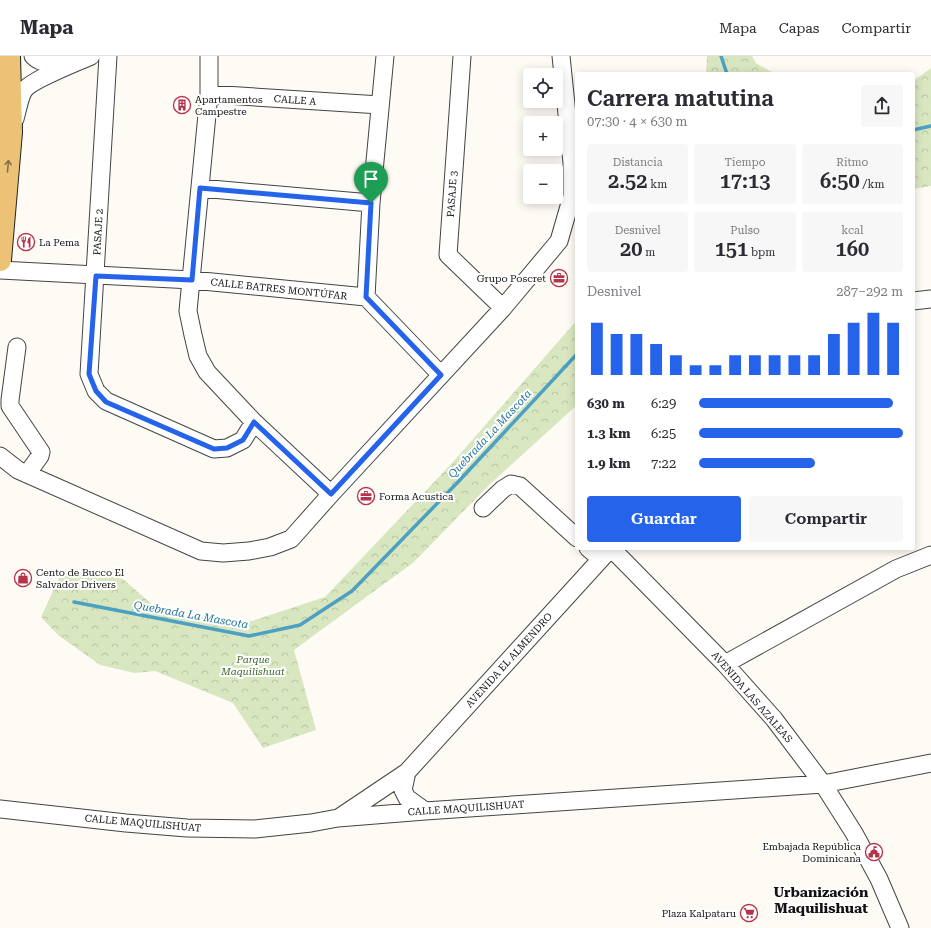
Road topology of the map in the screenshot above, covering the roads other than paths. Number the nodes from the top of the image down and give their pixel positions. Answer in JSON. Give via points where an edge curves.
{"nodes":[{"id":1,"x":9,"y":56,"type":"edge"},
{"id":2,"x":18,"y":56,"type":"edge"},
{"id":3,"x":33,"y":56,"type":"edge"},
{"id":4,"x":108,"y":56,"type":"edge"},
{"id":5,"x":209,"y":56,"type":"edge"},
{"id":6,"x":385,"y":56,"type":"edge"},
{"id":7,"x":462,"y":56,"type":"edge"},
{"id":8,"x":561,"y":56,"type":"edge"},
{"id":9,"x":85,"y":59,"type":"edge"},
{"id":10,"x":0,"y":85,"type":"edge"},
{"id":11,"x":209,"y":94,"type":"junction"},
{"id":12,"x":380,"y":105,"type":"junction"},
{"id":13,"x":1,"y":110,"type":"edge"},
{"id":14,"x":3,"y":138,"type":"edge"},
{"id":15,"x":200,"y":188,"type":"junction"},
{"id":16,"x":371,"y":203,"type":"junction"},
{"id":17,"x":0,"y":260,"type":"edge"},
{"id":18,"x":0,"y":270,"type":"edge"},
{"id":19,"x":96,"y":276,"type":"junction"},
{"id":20,"x":192,"y":280,"type":"junction"},
{"id":21,"x":366,"y":297,"type":"junction"},
{"id":22,"x":931,"y":299,"type":"edge"},
{"id":23,"x":915,"y":301,"type":"edge"},
{"id":24,"x":503,"y":308,"type":"junction"},
{"id":25,"x":16,"y":347,"type":"dead end"},
{"id":26,"x":441,"y":375,"type":"junction"},
{"id":27,"x":254,"y":422,"type":"junction"},
{"id":28,"x":0,"y":456,"type":"edge"},
{"id":29,"x":27,"y":474,"type":"junction"},
{"id":30,"x":331,"y":494,"type":"junction"},
{"id":31,"x":483,"y":508,"type":"dead end"},
{"id":32,"x":575,"y":536,"type":"edge"},
{"id":33,"x":598,"y":550,"type":"edge"},
{"id":34,"x":608,"y":552,"type":"edge"},
{"id":35,"x":931,"y":555,"type":"edge"},
{"id":36,"x":725,"y":664,"type":"junction"},
{"id":37,"x":931,"y":762,"type":"edge"},
{"id":38,"x":407,"y":772,"type":"junction"},
{"id":39,"x":823,"y":784,"type":"junction"},
{"id":40,"x":0,"y":810,"type":"edge"},
{"id":41,"x":425,"y":810,"type":"junction"},
{"id":42,"x":338,"y":818,"type":"junction"},
{"id":43,"x":900,"y":928,"type":"edge"}],
"edges":[{"from":1,"to":14,"type":"main road"},
{"from":2,"to":14,"type":"main road"},
{"from":3,"to":9,"type":"street","via":[[52,64]]},
{"from":4,"to":19,"type":"street","name":"PASAJE 2"},
{"from":5,"to":11,"type":"street"},
{"from":6,"to":12,"type":"street"},
{"from":7,"to":24,"type":"street","name":"PASAJE 3","via":[[448,254]]},
{"from":8,"to":24,"type":"street","via":[[572,163],[572,196],[559,241]]},
{"from":9,"to":14,"type":"street","via":[[36,81],[23,91]]},
{"from":10,"to":13,"type":"main road"},
{"from":11,"to":12,"type":"street","name":"CALLE A"},
{"from":11,"to":15,"type":"street"},
{"from":12,"to":16,"type":"street"},
{"from":13,"to":14,"type":"main road"},
{"from":17,"to":14,"type":"main road","one_way":true},
{"from":15,"to":16,"type":"street"},
{"from":15,"to":20,"type":"street"},
{"from":16,"to":21,"type":"street"},
{"from":18,"to":19,"type":"street","name":"CALLE BATRES MONTÚFAR"},
{"from":19,"to":20,"type":"street","name":"CALLE BATRES MONTÚFAR"},
{"from":19,"to":27,"type":"street","name":"PASAJE 2","via":[[89,374],[96,391],[106,402],[214,449],[227,448],[243,440]]},
{"from":20,"to":21,"type":"street","name":"CALLE BATRES MONTÚFAR"},
{"from":20,"to":27,"type":"street","via":[[188,311],[198,356],[207,372]]},
{"from":21,"to":26,"type":"street"},
{"from":22,"to":23,"type":"street"},
{"from":24,"to":26,"type":"street"},
{"from":25,"to":29,"type":"street","via":[[10,406],[41,452]]},
{"from":26,"to":30,"type":"street"},
{"from":27,"to":30,"type":"street"},
{"from":28,"to":29,"type":"street"},
{"from":29,"to":30,"type":"street","via":[[201,551],[223,553],[270,547],[291,539]]},
{"from":31,"to":32,"type":"street","via":[[511,484],[520,486]]},
{"from":33,"to":34,"type":"street","name":"AVENIDA LAS AZALEAS"},
{"from":34,"to":36,"type":"street","name":"AVENIDA LAS AZALEAS"},
{"from":34,"to":38,"type":"street","name":"AVENIDA EL ALMENDRO"},
{"from":35,"to":36,"type":"street","via":[[896,569]]},
{"from":36,"to":39,"type":"street","name":"AVENIDA LAS AZALEAS","via":[[774,719]]},
{"from":37,"to":39,"type":"street","name":"CALLE MAQUILISHUAT"},
{"from":38,"to":41,"type":"street","via":[[403,790],[407,798]]},
{"from":38,"to":42,"type":"street","name":"AVENIDA EL ALMENDRO"},
{"from":39,"to":41,"type":"street","name":"CALLE MAQUILISHUAT"},
{"from":39,"to":43,"type":"street","name":"AVENIDA LAS AZALEAS","via":[[876,872]]},
{"from":40,"to":42,"type":"street","name":"CALLE MAQUILISHUAT","via":[[187,828],[255,830]]},
{"from":41,"to":42,"type":"street","name":"CALLE MAQUILISHUAT"}]}
